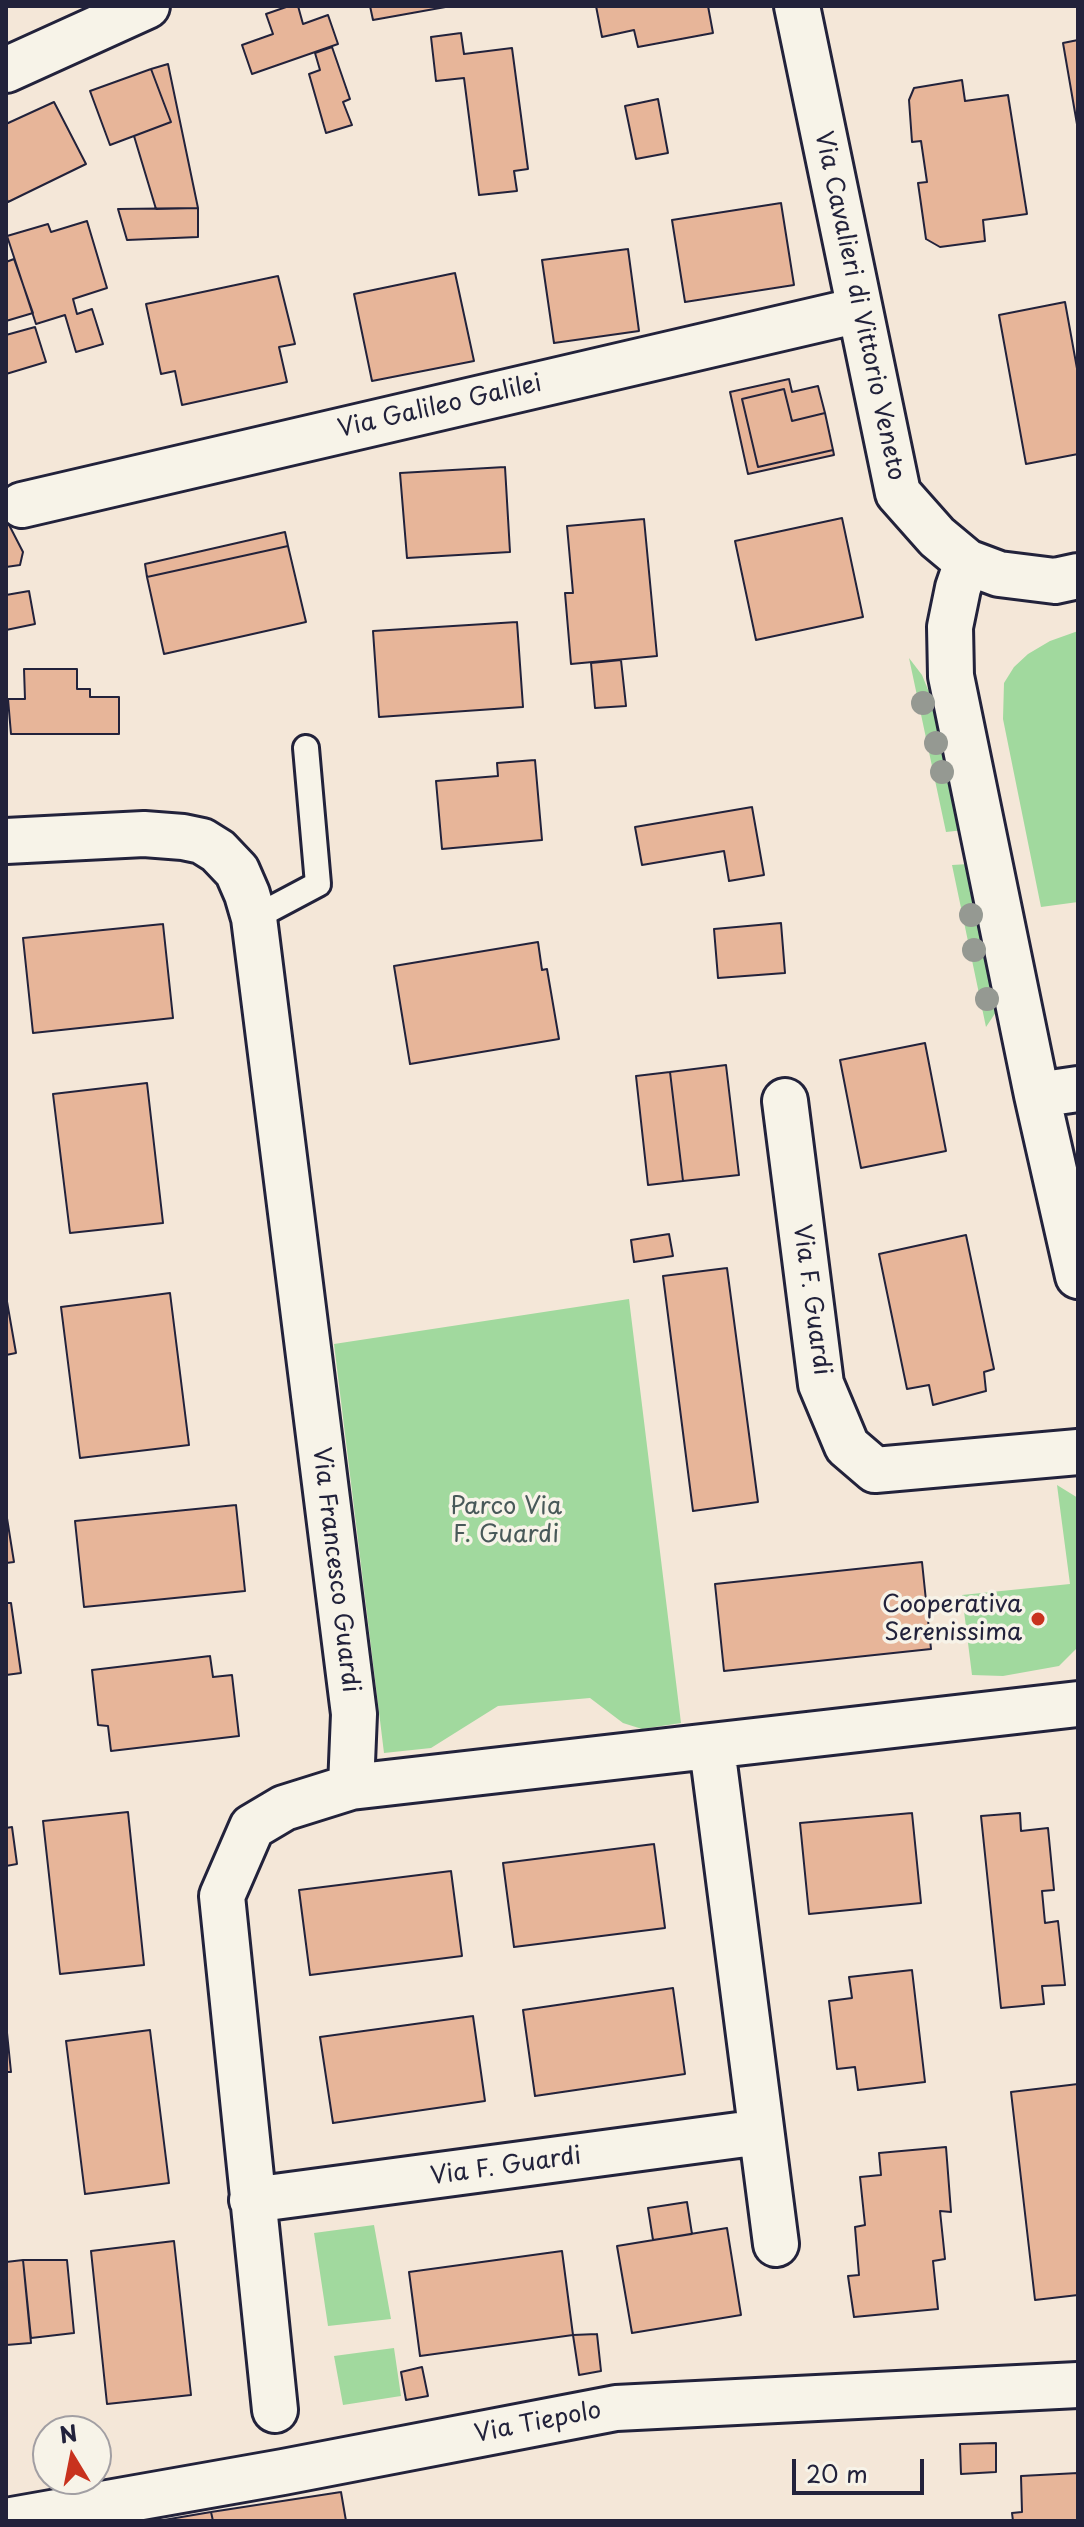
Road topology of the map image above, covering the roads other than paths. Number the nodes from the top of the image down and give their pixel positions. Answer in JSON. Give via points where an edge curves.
{"nodes":[{"id":1,"x":147,"y":6,"type":"edge"},
{"id":2,"x":797,"y":6,"type":"edge"},
{"id":3,"x":6,"y":70,"type":"edge"},
{"id":4,"x":859,"y":310,"type":"junction"},
{"id":5,"x":22,"y":505,"type":"dead end"},
{"id":6,"x":967,"y":562,"type":"junction"},
{"id":7,"x":1078,"y":576,"type":"edge"},
{"id":8,"x":306,"y":748,"type":"dead end"},
{"id":9,"x":6,"y":841,"type":"edge"},
{"id":10,"x":254,"y":918,"type":"junction"},
{"id":11,"x":1058,"y":1092,"type":"edge"},
{"id":12,"x":785,"y":1101,"type":"dead end"},
{"id":13,"x":1078,"y":1276,"type":"edge"},
{"id":14,"x":1078,"y":1452,"type":"edge"},
{"id":15,"x":1078,"y":1704,"type":"edge"},
{"id":16,"x":712,"y":1748,"type":"junction"},
{"id":17,"x":351,"y":1787,"type":"junction"},
{"id":18,"x":761,"y":2132,"type":"junction"},
{"id":19,"x":252,"y":2200,"type":"junction"},
{"id":20,"x":776,"y":2244,"type":"dead end"},
{"id":21,"x":1078,"y":2385,"type":"edge"},
{"id":22,"x":275,"y":2410,"type":"dead end"},
{"id":23,"x":6,"y":2521,"type":"edge"}],
"edges":[{"from":1,"to":3,"type":"street"},
{"from":2,"to":4,"type":"street","name":"Via Cavalieri di Vittorio Veneto"},
{"from":4,"to":5,"type":"street","name":"Via Galileo Galilei"},
{"from":4,"to":6,"type":"street","name":"Via Cavalieri di Vittorio Veneto","via":[[898,493]]},
{"from":6,"to":7,"type":"street","name":"Via Cavalieri di Vittorio Veneto","via":[[999,574],[1055,581]]},
{"from":6,"to":11,"type":"street","via":[[950,627],[951,676]]},
{"from":8,"to":10,"type":"lane","via":[[318,884]]},
{"from":9,"to":10,"type":"street","name":"Via Francesco Guardi","via":[[144,834],[202,841],[237,871]]},
{"from":10,"to":17,"type":"street","name":"Via Francesco Guardi","via":[[354,1714]]},
{"from":11,"to":13,"type":"street"},
{"from":12,"to":14,"type":"street","name":"Via F. Guardi","via":[[821,1384],[847,1446],[875,1470]]},
{"from":15,"to":16,"type":"street"},
{"from":16,"to":17,"type":"street"},
{"from":16,"to":18,"type":"street"},
{"from":17,"to":19,"type":"street","via":[[284,1808],[252,1827],[222,1896]]},
{"from":18,"to":19,"type":"street","name":"Via F. Guardi"},
{"from":18,"to":20,"type":"street"},
{"from":19,"to":22,"type":"street"},
{"from":21,"to":23,"type":"street","name":"Via Tiepolo","via":[[616,2408]]}]}
